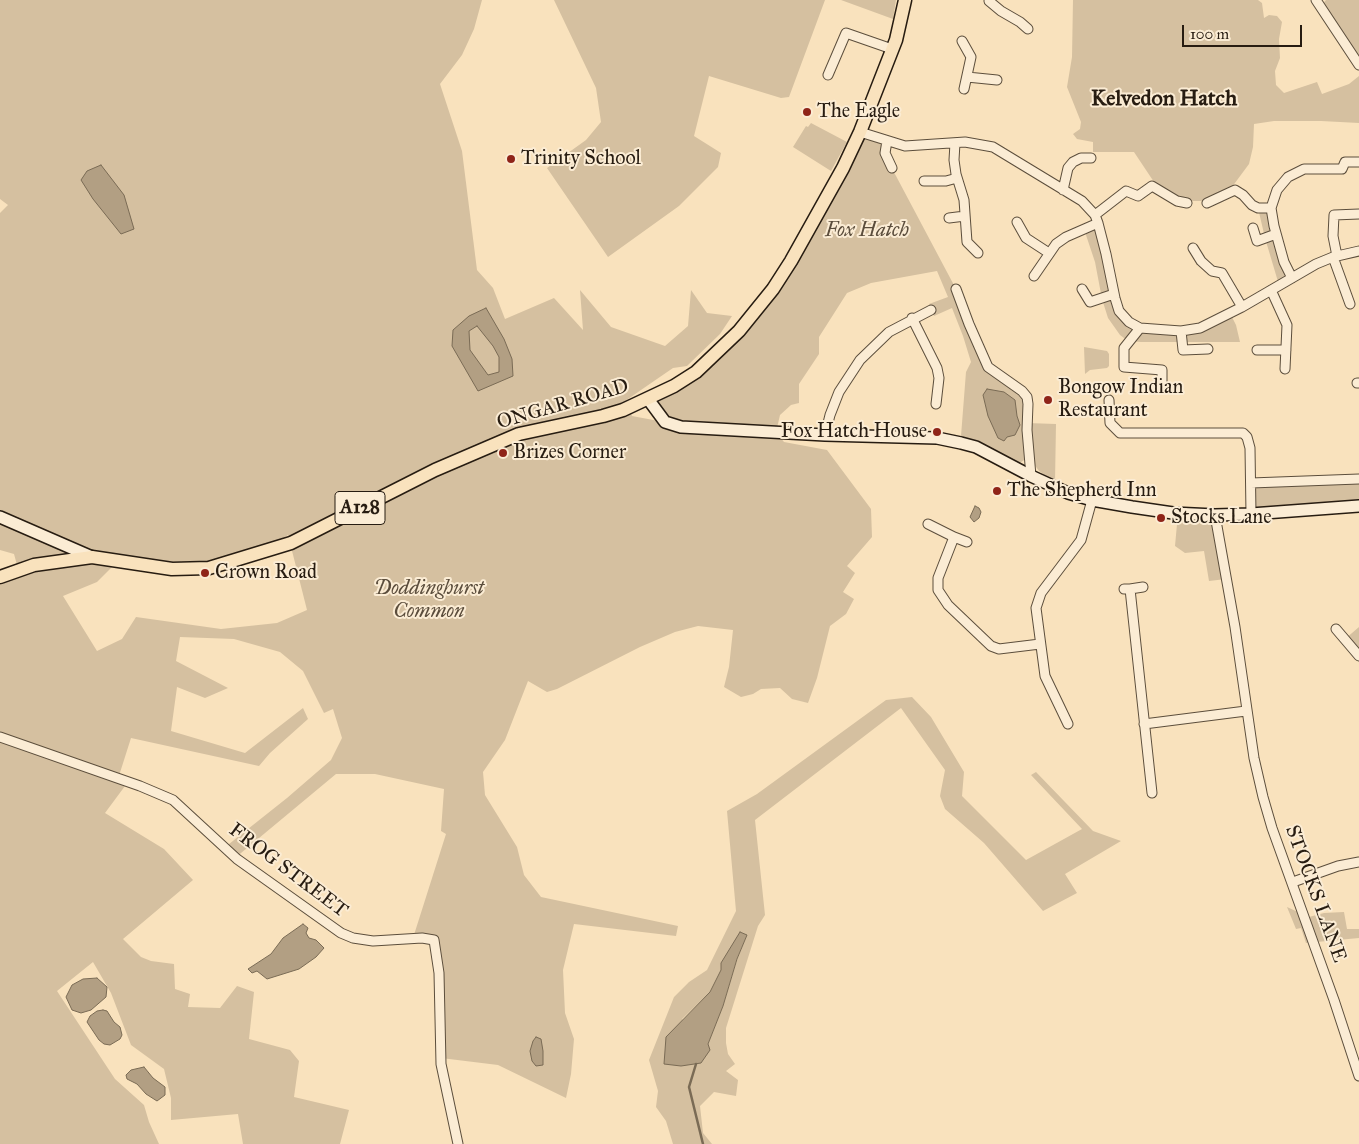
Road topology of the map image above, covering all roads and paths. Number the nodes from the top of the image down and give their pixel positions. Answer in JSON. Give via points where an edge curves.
{"nodes":[{"id":1,"x":905,"y":0,"type":"edge"},
{"id":2,"x":989,"y":0,"type":"edge"},
{"id":3,"x":1316,"y":0,"type":"edge"},
{"id":4,"x":1028,"y":29,"type":"dead end"},
{"id":5,"x":962,"y":41,"type":"dead end"},
{"id":6,"x":892,"y":49,"type":"junction"},
{"id":7,"x":1359,"y":65,"type":"edge"},
{"id":8,"x":828,"y":75,"type":"dead end"},
{"id":9,"x":967,"y":77,"type":"junction"},
{"id":10,"x":997,"y":80,"type":"dead end"},
{"id":11,"x":964,"y":90,"type":"dead end"},
{"id":12,"x":860,"y":132,"type":"junction"},
{"id":13,"x":887,"y":141,"type":"junction"},
{"id":14,"x":955,"y":142,"type":"junction"},
{"id":15,"x":1091,"y":158,"type":"dead end"},
{"id":16,"x":1359,"y":162,"type":"edge"},
{"id":17,"x":892,"y":168,"type":"dead end"},
{"id":18,"x":958,"y":178,"type":"junction"},
{"id":19,"x":924,"y":181,"type":"dead end"},
{"id":20,"x":1063,"y":190,"type":"junction"},
{"id":21,"x":1186,"y":203,"type":"dead end"},
{"id":22,"x":1207,"y":203,"type":"dead end"},
{"id":23,"x":1271,"y":208,"type":"junction"},
{"id":24,"x":1359,"y":214,"type":"edge"},
{"id":25,"x":965,"y":216,"type":"junction"},
{"id":26,"x":949,"y":218,"type":"dead end"},
{"id":27,"x":1096,"y":219,"type":"junction"},
{"id":28,"x":1017,"y":222,"type":"dead end"},
{"id":29,"x":1253,"y":228,"type":"dead end"},
{"id":30,"x":1276,"y":234,"type":"junction"},
{"id":31,"x":1193,"y":248,"type":"dead end"},
{"id":32,"x":1359,"y":251,"type":"edge"},
{"id":33,"x":1049,"y":252,"type":"junction"},
{"id":34,"x":978,"y":254,"type":"dead end"},
{"id":35,"x":1335,"y":256,"type":"junction"},
{"id":36,"x":1034,"y":276,"type":"dead end"},
{"id":37,"x":1292,"y":278,"type":"junction"},
{"id":38,"x":956,"y":289,"type":"dead end"},
{"id":39,"x":1082,"y":289,"type":"dead end"},
{"id":40,"x":1113,"y":290,"type":"junction"},
{"id":41,"x":1271,"y":290,"type":"junction"},
{"id":42,"x":1350,"y":304,"type":"dead end"},
{"id":43,"x":1242,"y":307,"type":"junction"},
{"id":44,"x":931,"y":310,"type":"dead end"},
{"id":45,"x":912,"y":318,"type":"junction"},
{"id":46,"x":1140,"y":328,"type":"junction"},
{"id":47,"x":1181,"y":331,"type":"junction"},
{"id":48,"x":1208,"y":349,"type":"dead end"},
{"id":49,"x":1257,"y":350,"type":"dead end"},
{"id":50,"x":1286,"y":350,"type":"junction"},
{"id":51,"x":1285,"y":369,"type":"dead end"},
{"id":52,"x":1162,"y":387,"type":"dead end"},
{"id":53,"x":648,"y":399,"type":"junction"},
{"id":54,"x":1109,"y":400,"type":"dead end"},
{"id":55,"x":936,"y":404,"type":"dead end"},
{"id":56,"x":825,"y":435,"type":"junction"},
{"id":57,"x":1031,"y":476,"type":"junction"},
{"id":58,"x":1359,"y":479,"type":"edge"},
{"id":59,"x":1251,"y":483,"type":"junction"},
{"id":60,"x":1092,"y":500,"type":"junction"},
{"id":61,"x":1359,"y":506,"type":"edge"},
{"id":62,"x":1251,"y":514,"type":"junction"},
{"id":63,"x":1215,"y":515,"type":"junction"},
{"id":64,"x":0,"y":516,"type":"edge"},
{"id":65,"x":928,"y":524,"type":"dead end"},
{"id":66,"x":954,"y":538,"type":"junction"},
{"id":67,"x":967,"y":542,"type":"dead end"},
{"id":68,"x":64,"y":544,"type":"junction"},
{"id":69,"x":92,"y":557,"type":"junction"},
{"id":70,"x":60,"y":561,"type":"junction"},
{"id":71,"x":0,"y":576,"type":"edge"},
{"id":72,"x":1143,"y":587,"type":"dead end"},
{"id":73,"x":1336,"y":629,"type":"dead end"},
{"id":74,"x":1040,"y":644,"type":"junction"},
{"id":75,"x":1358,"y":652,"type":"edge"},
{"id":76,"x":1246,"y":711,"type":"junction"},
{"id":77,"x":1068,"y":724,"type":"dead end"},
{"id":78,"x":1144,"y":724,"type":"junction"},
{"id":79,"x":0,"y":737,"type":"edge"},
{"id":80,"x":1152,"y":793,"type":"dead end"},
{"id":81,"x":1359,"y":862,"type":"edge"},
{"id":82,"x":1293,"y":882,"type":"junction"},
{"id":83,"x":1359,"y":1076,"type":"edge"},
{"id":84,"x":458,"y":1144,"type":"edge"}],
"edges":[{"from":1,"to":6,"type":"main road","name":"ONGAR ROAD","number":"A128"},
{"from":2,"to":4,"type":"street"},
{"from":3,"to":7,"type":"street"},
{"from":5,"to":9,"type":"street","via":[[971,57]]},
{"from":6,"to":8,"type":"street","via":[[846,33]]},
{"from":6,"to":12,"type":"main road","name":"ONGAR ROAD","number":"A128"},
{"from":9,"to":10,"type":"street"},
{"from":9,"to":11,"type":"street"},
{"from":12,"to":13,"type":"street"},
{"from":12,"to":53,"type":"main road","name":"ONGAR ROAD","number":"A128","via":[[795,253],[758,308],[696,372]]},
{"from":13,"to":14,"type":"street","via":[[904,146]]},
{"from":13,"to":17,"type":"street","via":[[885,153]]},
{"from":14,"to":18,"type":"street"},
{"from":14,"to":20,"type":"street","via":[[993,147]]},
{"from":15,"to":20,"type":"street","via":[[1073,162],[1068,168]]},
{"from":16,"to":23,"type":"street","via":[[1345,162],[1342,169],[1304,169],[1293,174],[1277,190]]},
{"from":18,"to":19,"type":"street"},
{"from":18,"to":25,"type":"street"},
{"from":20,"to":27,"type":"street","via":[[1082,201]]},
{"from":21,"to":27,"type":"street","via":[[1152,186],[1138,196],[1126,191]]},
{"from":22,"to":23,"type":"street","via":[[1235,190],[1252,205]]},
{"from":23,"to":30,"type":"street"},
{"from":24,"to":35,"type":"street","via":[[1334,215]]},
{"from":25,"to":26,"type":"street"},
{"from":25,"to":34,"type":"street","via":[[967,242]]},
{"from":27,"to":33,"type":"street","via":[[1056,244]]},
{"from":27,"to":40,"type":"street"},
{"from":28,"to":33,"type":"street","via":[[1026,238]]},
{"from":29,"to":30,"type":"street","via":[[1257,240]]},
{"from":30,"to":37,"type":"street"},
{"from":31,"to":43,"type":"street","via":[[1212,271],[1222,273]]},
{"from":32,"to":35,"type":"street"},
{"from":33,"to":36,"type":"street"},
{"from":35,"to":37,"type":"street"},
{"from":35,"to":42,"type":"street"},
{"from":37,"to":41,"type":"street"},
{"from":38,"to":57,"type":"street","via":[[988,367],[1026,397]]},
{"from":39,"to":40,"type":"street","via":[[1090,302],[1102,299]]},
{"from":40,"to":46,"type":"street","via":[[1119,311]]},
{"from":41,"to":43,"type":"street"},
{"from":41,"to":50,"type":"street","via":[[1287,325]]},
{"from":43,"to":47,"type":"street","via":[[1200,328]]},
{"from":44,"to":45,"type":"street"},
{"from":45,"to":55,"type":"street","via":[[937,368]]},
{"from":45,"to":56,"type":"street","via":[[889,332],[851,371],[839,392]]},
{"from":46,"to":47,"type":"street"},
{"from":46,"to":52,"type":"street","via":[[1124,348],[1124,367],[1162,370]]},
{"from":47,"to":48,"type":"street","via":[[1183,350]]},
{"from":49,"to":50,"type":"street"},
{"from":50,"to":51,"type":"street"},
{"from":53,"to":56,"type":"street","via":[[665,422],[681,427]]},
{"from":53,"to":69,"type":"main road","name":"ONGAR ROAD","number":"A128","via":[[603,416],[518,434],[434,470],[291,543],[209,568],[172,568]]},
{"from":54,"to":59,"type":"street","via":[[1110,423],[1120,432],[1243,433],[1250,442]]},
{"from":56,"to":57,"type":"street","via":[[937,438],[976,447]]},
{"from":57,"to":60,"type":"street"},
{"from":58,"to":59,"type":"street"},
{"from":59,"to":62,"type":"street"},
{"from":60,"to":63,"type":"street","via":[[1172,513]]},
{"from":60,"to":74,"type":"street","via":[[1081,540],[1041,593],[1036,608]]},
{"from":61,"to":62,"type":"street"},
{"from":62,"to":63,"type":"street"},
{"from":63,"to":76,"type":"street","name":"STOCKS LANE"},
{"from":64,"to":68,"type":"street"},
{"from":65,"to":66,"type":"street"},
{"from":66,"to":67,"type":"street"},
{"from":66,"to":74,"type":"street","via":[[938,578],[938,590],[948,605],[991,646],[999,649]]},
{"from":68,"to":69,"type":"street"},
{"from":68,"to":70,"type":"street"},
{"from":69,"to":70,"type":"main road","name":"ONGAR ROAD","number":"A128"},
{"from":70,"to":71,"type":"main road","name":"ONGAR ROAD","number":"A128"},
{"from":72,"to":78,"type":"street","via":[[1127,589]]},
{"from":73,"to":75,"type":"street"},
{"from":74,"to":77,"type":"street","via":[[1045,676]]},
{"from":76,"to":78,"type":"street"},
{"from":76,"to":82,"type":"street","name":"STOCKS LANE","via":[[1263,797]]},
{"from":78,"to":80,"type":"street"},
{"from":79,"to":84,"type":"street","name":"FROG STREET","via":[[173,800],[237,860],[342,933],[373,941],[434,940],[439,973],[441,1064]]},
{"from":81,"to":82,"type":"street"},
{"from":82,"to":83,"type":"street","name":"STOCKS LANE"}]}
